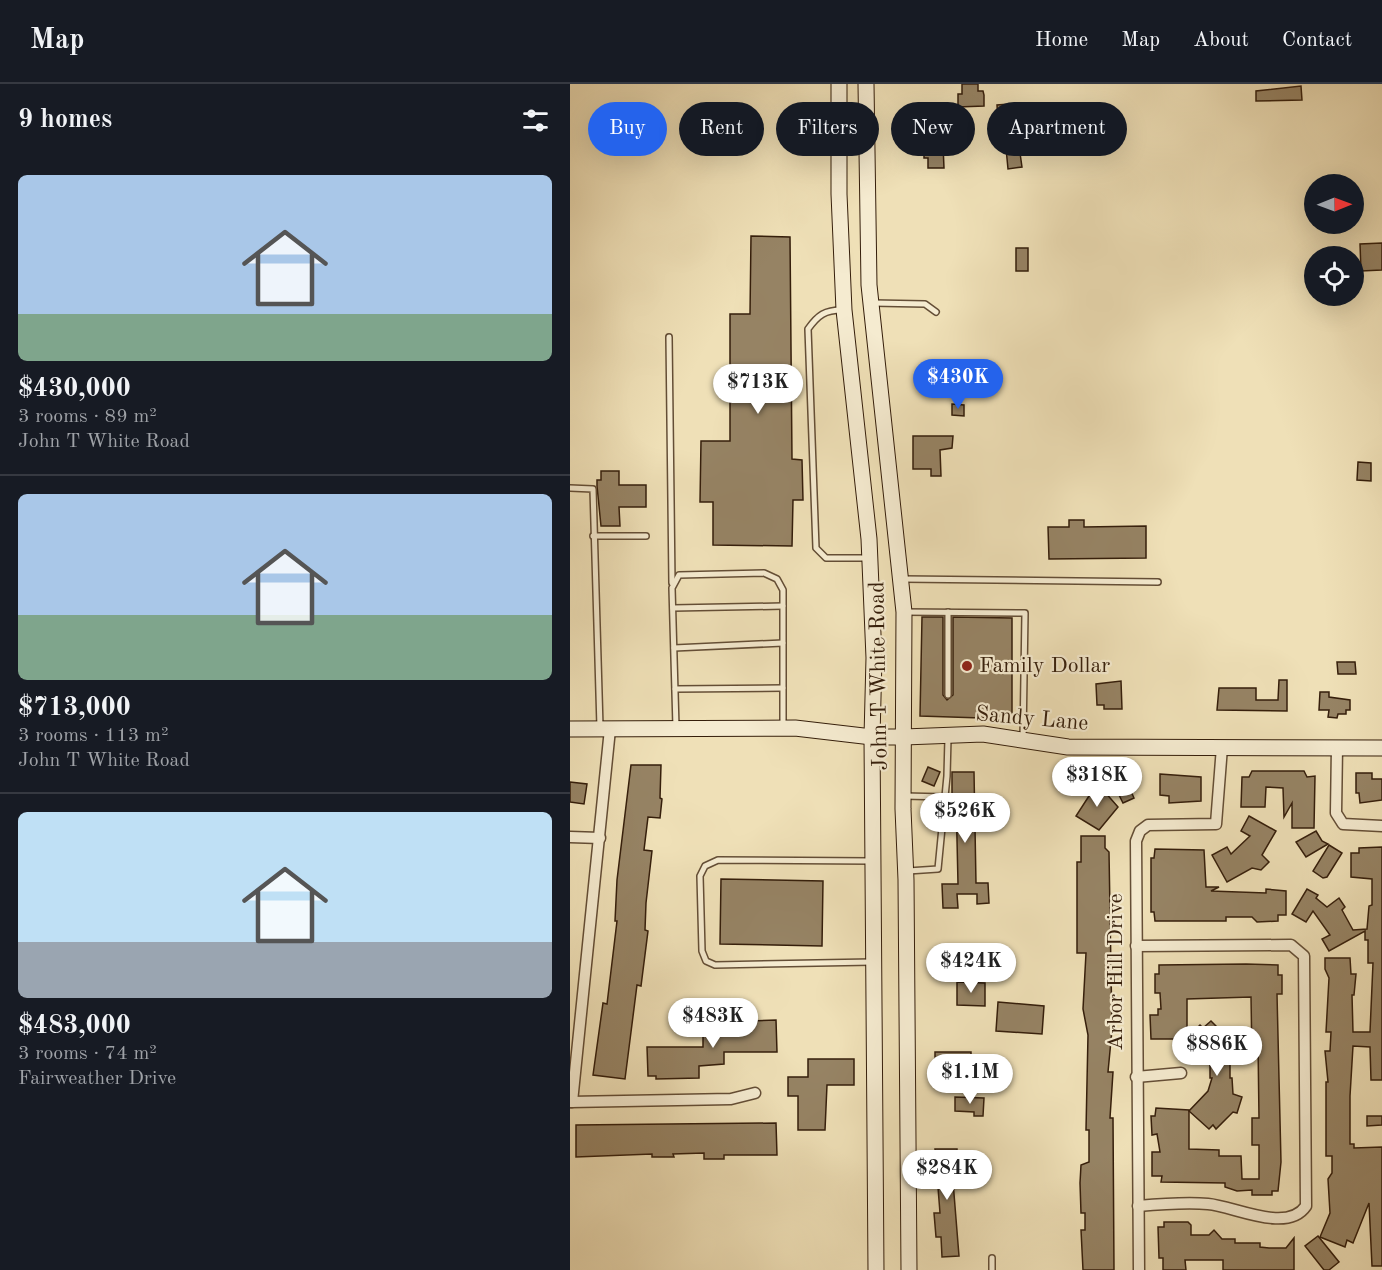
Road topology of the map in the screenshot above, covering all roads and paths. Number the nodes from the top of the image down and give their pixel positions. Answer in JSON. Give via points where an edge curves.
{"nodes":[{"id":1,"x":839,"y":84,"type":"edge"},
{"id":2,"x":866,"y":84,"type":"edge"},
{"id":3,"x":871,"y":303,"type":"junction"},
{"id":4,"x":844,"y":310,"type":"junction"},
{"id":5,"x":936,"y":312,"type":"dead end"},
{"id":6,"x":669,"y":337,"type":"dead end"},
{"id":7,"x":570,"y":488,"type":"edge"},
{"id":8,"x":893,"y":499,"type":"junction"},
{"id":9,"x":866,"y":500,"type":"junction"},
{"id":10,"x":593,"y":536,"type":"junction"},
{"id":11,"x":646,"y":536,"type":"dead end"},
{"id":12,"x":870,"y":558,"type":"junction"},
{"id":13,"x":901,"y":579,"type":"junction"},
{"id":14,"x":1158,"y":582,"type":"dead end"},
{"id":15,"x":672,"y":588,"type":"junction"},
{"id":16,"x":783,"y":606,"type":"junction"},
{"id":17,"x":673,"y":608,"type":"junction"},
{"id":18,"x":904,"y":612,"type":"junction"},
{"id":19,"x":948,"y":612,"type":"junction"},
{"id":20,"x":783,"y":643,"type":"junction"},
{"id":21,"x":674,"y":648,"type":"junction"},
{"id":22,"x":783,"y":688,"type":"junction"},
{"id":23,"x":675,"y":689,"type":"junction"},
{"id":24,"x":948,"y":695,"type":"dead end"},
{"id":25,"x":783,"y":728,"type":"junction"},
{"id":26,"x":570,"y":729,"type":"edge"},
{"id":27,"x":605,"y":729,"type":"junction"},
{"id":28,"x":676,"y":729,"type":"junction"},
{"id":29,"x":948,"y":736,"type":"junction"},
{"id":30,"x":872,"y":737,"type":"junction"},
{"id":31,"x":904,"y":737,"type":"junction"},
{"id":32,"x":1023,"y":740,"type":"junction"},
{"id":33,"x":1222,"y":747,"type":"junction"},
{"id":34,"x":1337,"y":747,"type":"junction"},
{"id":35,"x":1382,"y":748,"type":"edge"},
{"id":36,"x":903,"y":796,"type":"junction"},
{"id":37,"x":945,"y":797,"type":"junction"},
{"id":38,"x":1382,"y":826,"type":"edge"},
{"id":39,"x":570,"y":837,"type":"edge"},
{"id":40,"x":600,"y":838,"type":"junction"},
{"id":41,"x":873,"y":861,"type":"junction"},
{"id":42,"x":905,"y":871,"type":"junction"},
{"id":43,"x":1136,"y":946,"type":"junction"},
{"id":44,"x":874,"y":962,"type":"junction"},
{"id":45,"x":1181,"y":1072,"type":"dead end"},
{"id":46,"x":1136,"y":1077,"type":"junction"},
{"id":47,"x":755,"y":1093,"type":"dead end"},
{"id":48,"x":571,"y":1102,"type":"edge"},
{"id":49,"x":1138,"y":1206,"type":"junction"},
{"id":50,"x":992,"y":1258,"type":"dead end"},
{"id":51,"x":876,"y":1270,"type":"edge"},
{"id":52,"x":909,"y":1270,"type":"edge"},
{"id":53,"x":992,"y":1270,"type":"edge"},
{"id":54,"x":1139,"y":1270,"type":"edge"}],
"edges":[{"from":1,"to":4,"type":"main road","name":"John T White Road"},
{"from":2,"to":3,"type":"main road","name":"John T White Road"},
{"from":3,"to":5,"type":"lane","via":[[925,304]]},
{"from":3,"to":8,"type":"main road","name":"John T White Road"},
{"from":4,"to":9,"type":"main road","name":"John T White Road"},
{"from":4,"to":12,"type":"lane","via":[[818,315],[808,328],[816,548],[826,558]]},
{"from":6,"to":15,"type":"lane"},
{"from":7,"to":10,"type":"lane","via":[[593,489]]},
{"from":8,"to":9,"type":"main road"},
{"from":8,"to":13,"type":"main road","name":"John T White Road"},
{"from":9,"to":12,"type":"main road","name":"John T White Road"},
{"from":10,"to":11,"type":"lane"},
{"from":10,"to":27,"type":"lane"},
{"from":12,"to":30,"type":"main road","name":"John T White Road"},
{"from":13,"to":14,"type":"lane"},
{"from":13,"to":18,"type":"main road","name":"John T White Road"},
{"from":15,"to":16,"type":"lane","via":[[679,575],[764,573],[777,579],[783,590]]},
{"from":15,"to":17,"type":"lane"},
{"from":16,"to":17,"type":"lane"},
{"from":16,"to":20,"type":"lane"},
{"from":17,"to":21,"type":"lane"},
{"from":18,"to":19,"type":"lane"},
{"from":18,"to":31,"type":"main road","name":"John T White Road"},
{"from":19,"to":24,"type":"lane"},
{"from":19,"to":32,"type":"lane","via":[[1025,613]]},
{"from":20,"to":21,"type":"lane"},
{"from":20,"to":22,"type":"lane"},
{"from":21,"to":23,"type":"lane"},
{"from":22,"to":23,"type":"lane"},
{"from":22,"to":25,"type":"lane"},
{"from":23,"to":28,"type":"lane"},
{"from":25,"to":28,"type":"main road","name":"Sandy Lane"},
{"from":25,"to":30,"type":"main road","name":"Sandy Lane"},
{"from":26,"to":27,"type":"main road","name":"Sandy Lane"},
{"from":27,"to":28,"type":"main road","name":"Sandy Lane"},
{"from":27,"to":40,"type":"street"},
{"from":29,"to":31,"type":"main road","name":"Sandy Lane"},
{"from":29,"to":32,"type":"main road","name":"Sandy Lane","via":[[983,734]]},
{"from":29,"to":37,"type":"lane"},
{"from":30,"to":31,"type":"main road","name":"Sandy Lane"},
{"from":30,"to":41,"type":"main road","name":"John T White Road"},
{"from":31,"to":36,"type":"main road","name":"John T White Road"},
{"from":32,"to":33,"type":"main road","name":"Sandy Lane","via":[[1068,747]]},
{"from":33,"to":34,"type":"main road","name":"Sandy Lane"},
{"from":33,"to":43,"type":"street","name":"Arbor Hill Drive","via":[[1216,824],[1148,825],[1140,831],[1136,841]]},
{"from":34,"to":35,"type":"main road","name":"Sandy Lane"},
{"from":34,"to":38,"type":"street","via":[[1336,813],[1343,824]]},
{"from":36,"to":37,"type":"lane"},
{"from":36,"to":42,"type":"main road","name":"John T White Road"},
{"from":37,"to":42,"type":"lane","via":[[938,869]]},
{"from":39,"to":40,"type":"street"},
{"from":40,"to":48,"type":"street"},
{"from":41,"to":44,"type":"main road","name":"John T White Road"},
{"from":41,"to":44,"type":"lane","via":[[718,860],[705,866],[700,876],[700,897],[702,951],[706,961],[715,965]]},
{"from":42,"to":52,"type":"main road","name":"John T White Road"},
{"from":43,"to":46,"type":"street","name":"Arbor Hill Drive"},
{"from":43,"to":49,"type":"street","via":[[1291,945],[1304,956],[1306,1206],[1292,1217],[1257,1217],[1211,1204]]},
{"from":44,"to":51,"type":"main road","name":"John T White Road"},
{"from":45,"to":46,"type":"street"},
{"from":46,"to":49,"type":"street","name":"Arbor Hill Drive"},
{"from":47,"to":48,"type":"street","via":[[732,1099]]},
{"from":49,"to":54,"type":"street","name":"Arbor Hill Drive"},
{"from":50,"to":53,"type":"lane"}]}
